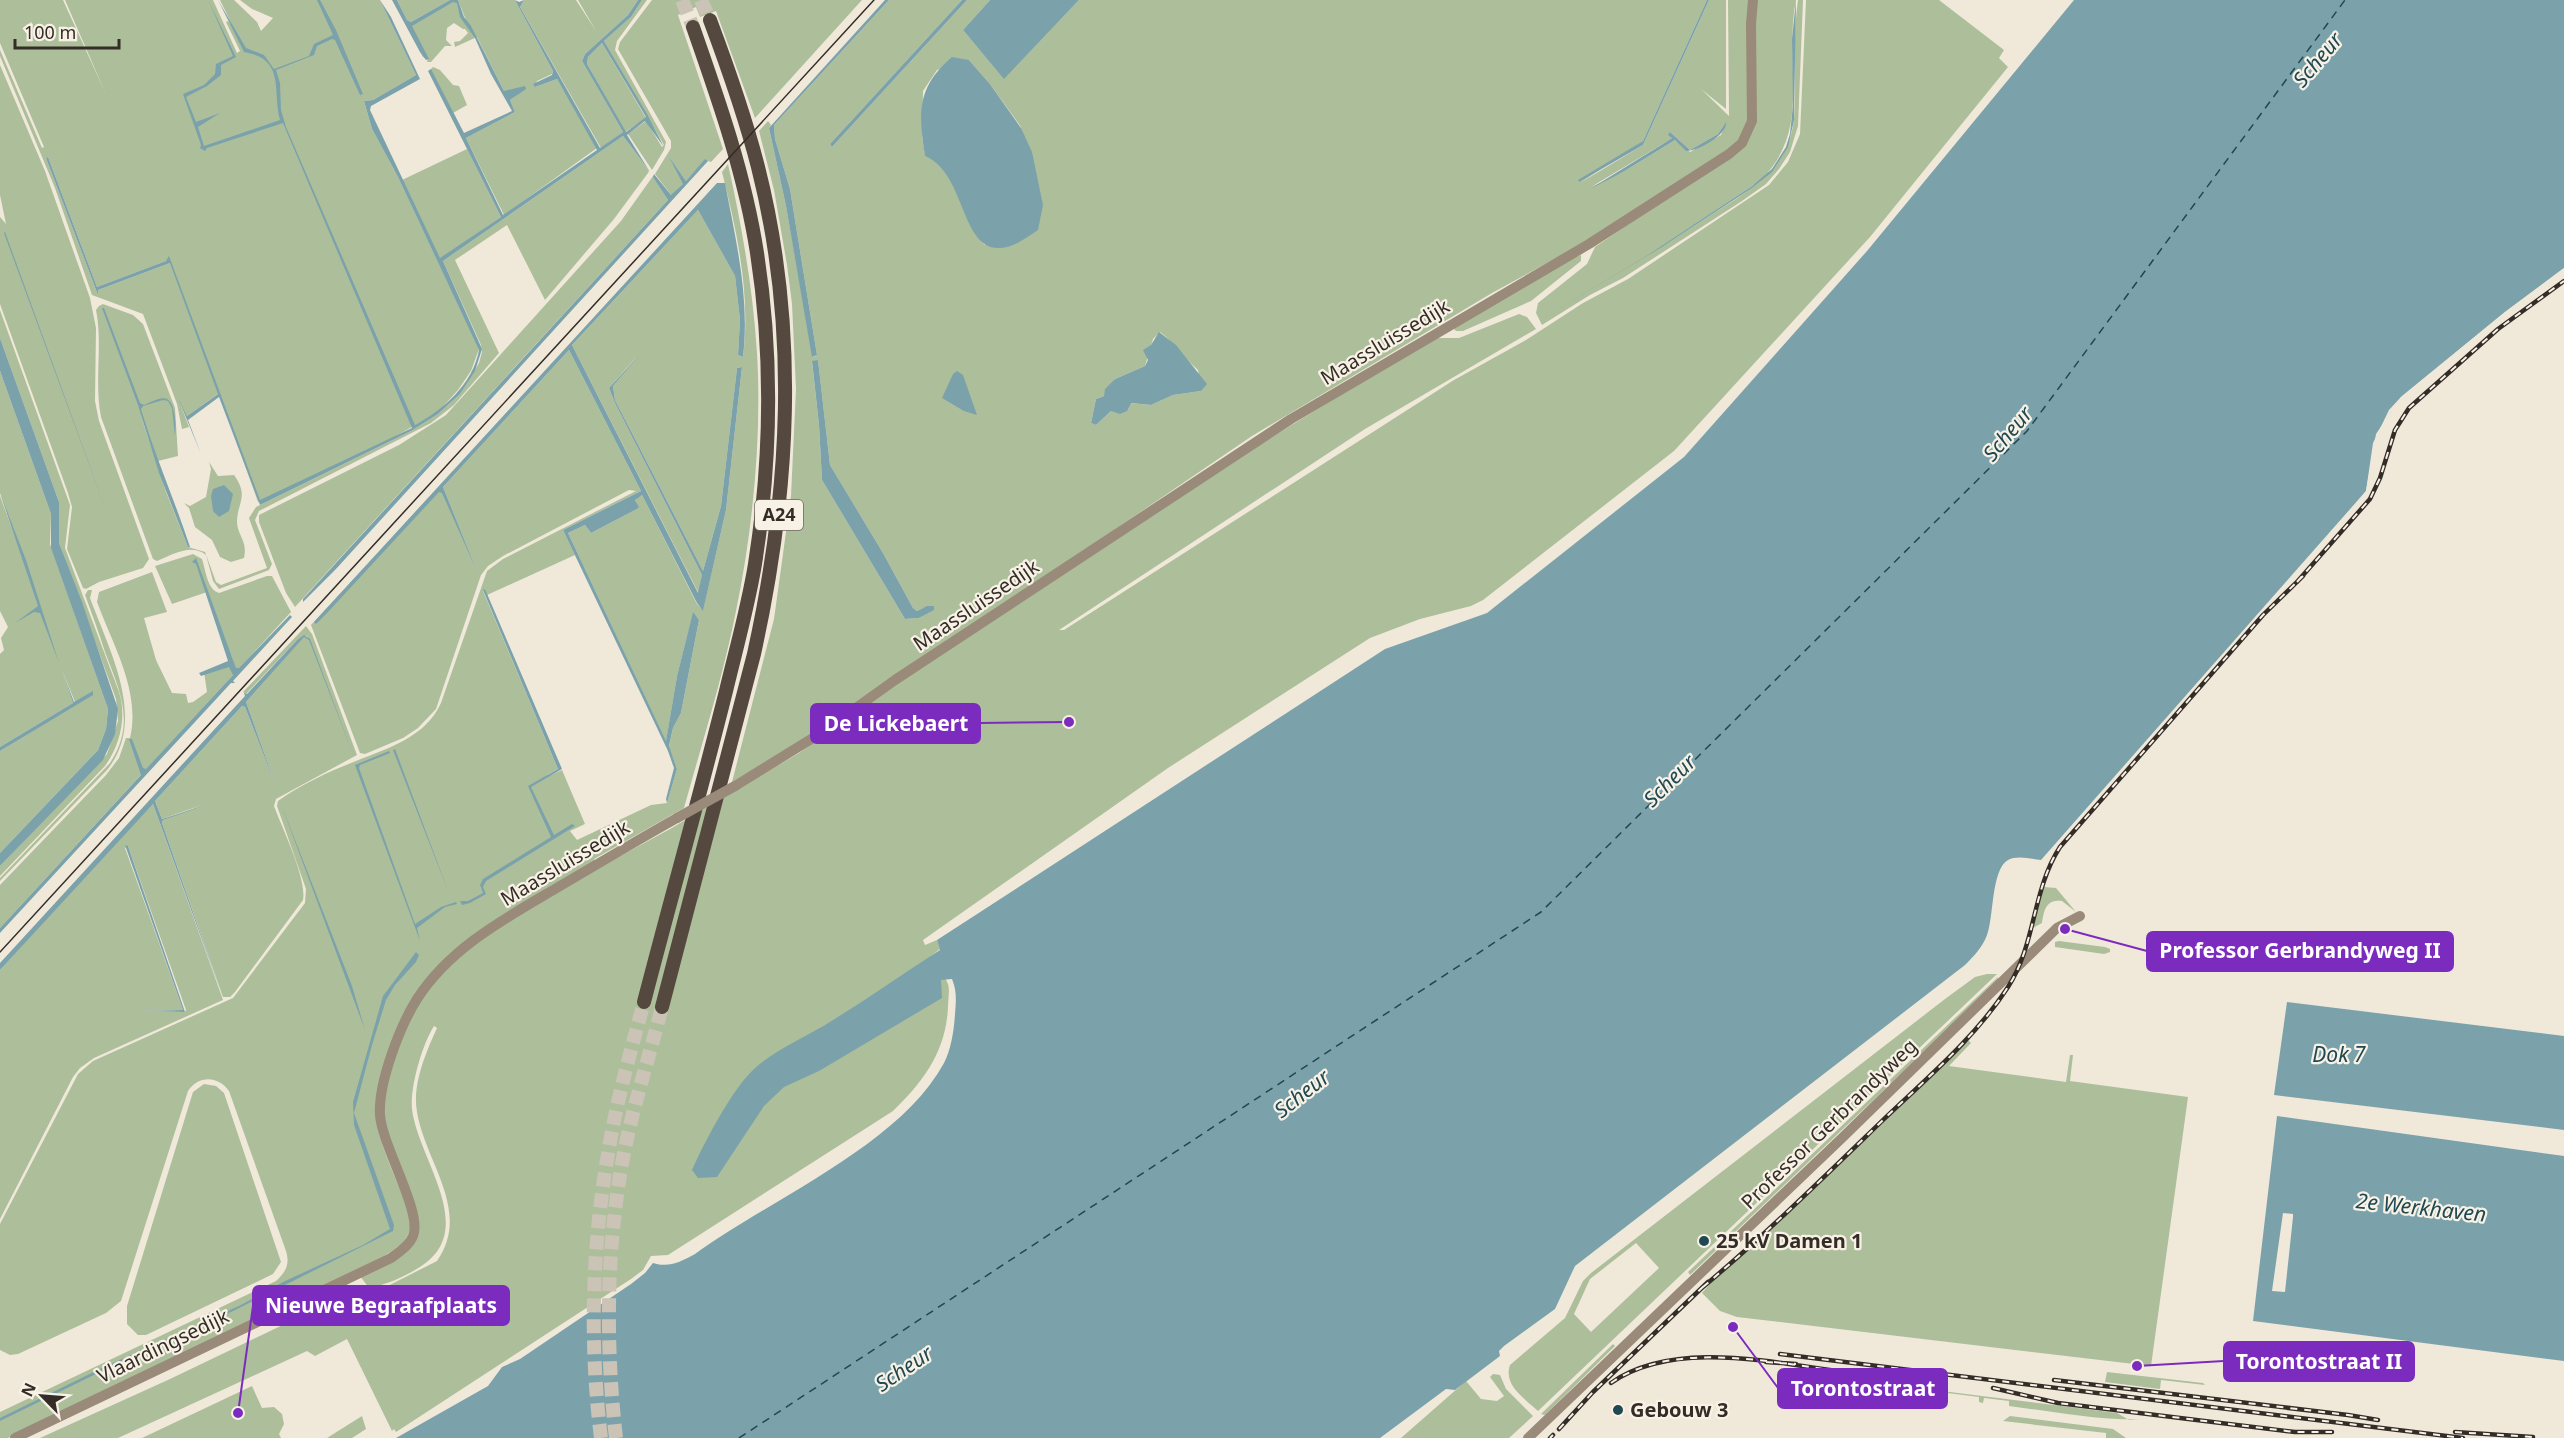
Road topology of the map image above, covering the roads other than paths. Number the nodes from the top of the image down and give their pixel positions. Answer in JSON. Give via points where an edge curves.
{"nodes":[{"id":1,"x":1753,"y":0,"type":"edge"},
{"id":2,"x":710,"y":20,"type":"tunnel mouth"},
{"id":3,"x":693,"y":27,"type":"tunnel mouth"},
{"id":4,"x":2080,"y":916,"type":"dead end"},
{"id":5,"x":644,"y":1002,"type":"tunnel mouth"},
{"id":6,"x":662,"y":1007,"type":"tunnel mouth"},
{"id":7,"x":326,"y":1288,"type":"joint"},
{"id":8,"x":15,"y":1438,"type":"edge"},
{"id":9,"x":1528,"y":1438,"type":"edge"}],
"edges":[{"from":1,"to":7,"type":"street","name":"Maassluissedijk","bridge":true,"via":[[1752,121],[1742,143],[1729,154],[1589,244],[1282,426],[895,680],[821,734],[530,904],[474,940],[443,967],[418,997],[397,1039],[381,1096],[384,1137],[412,1209],[414,1235],[391,1258]]},
{"from":2,"to":6,"type":"highway","number":"A24","via":[[743,113],[764,193],[782,315],[782,491],[754,654]]},
{"from":3,"to":5,"type":"highway","number":"A24","via":[[740,171],[755,243],[768,366],[767,449],[762,514],[746,612]]},
{"from":4,"to":9,"type":"street","name":"Professor Gerbrandyweg","via":[[2057,928]]},
{"from":7,"to":8,"type":"street","name":"Vlaardingsedijk"}]}
